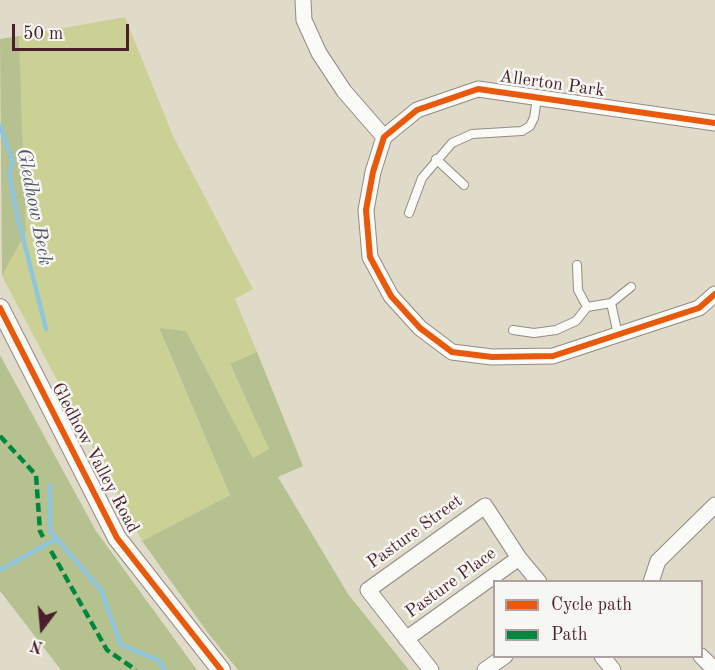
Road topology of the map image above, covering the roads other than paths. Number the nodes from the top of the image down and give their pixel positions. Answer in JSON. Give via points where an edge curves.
{"nodes":[{"id":1,"x":303,"y":0,"type":"edge"},
{"id":2,"x":537,"y":98,"type":"junction"},
{"id":3,"x":715,"y":123,"type":"edge"},
{"id":4,"x":384,"y":137,"type":"junction"},
{"id":5,"x":436,"y":159,"type":"junction"},
{"id":6,"x":464,"y":185,"type":"dead end"},
{"id":7,"x":409,"y":213,"type":"dead end"},
{"id":8,"x":577,"y":265,"type":"dead end"},
{"id":9,"x":631,"y":287,"type":"dead end"},
{"id":10,"x":715,"y":294,"type":"edge"},
{"id":11,"x":611,"y":303,"type":"junction"},
{"id":12,"x":587,"y":307,"type":"junction"},
{"id":13,"x":0,"y":308,"type":"edge"},
{"id":14,"x":513,"y":330,"type":"dead end"},
{"id":15,"x":618,"y":335,"type":"junction"},
{"id":16,"x":715,"y":505,"type":"edge"},
{"id":17,"x":519,"y":558,"type":"junction"},
{"id":18,"x":537,"y":580,"type":"edge"},
{"id":19,"x":652,"y":580,"type":"edge"},
{"id":20,"x":406,"y":639,"type":"junction"},
{"id":21,"x":503,"y":658,"type":"edge"},
{"id":22,"x":702,"y":658,"type":"edge"},
{"id":23,"x":221,"y":670,"type":"edge"},
{"id":24,"x":430,"y":670,"type":"edge"},
{"id":25,"x":485,"y":670,"type":"edge"},
{"id":26,"x":715,"y":670,"type":"edge"}],
"edges":[{"from":1,"to":4,"type":"street","via":[[304,20],[320,53],[344,91]]},
{"from":2,"to":3,"type":"street","name":"Allerton Park"},
{"from":2,"to":4,"type":"street","name":"Allerton Park","via":[[478,89],[417,110]]},
{"from":2,"to":5,"type":"lane","via":[[530,126],[522,131],[472,134],[452,143]]},
{"from":4,"to":15,"type":"street","via":[[366,210],[370,257],[392,296],[420,328],[452,352],[492,357],[553,356]]},
{"from":5,"to":6,"type":"lane"},
{"from":5,"to":7,"type":"lane","via":[[422,178]]},
{"from":8,"to":12,"type":"lane","via":[[578,290]]},
{"from":9,"to":11,"type":"lane"},
{"from":10,"to":15,"type":"street","via":[[699,308]]},
{"from":11,"to":12,"type":"lane"},
{"from":11,"to":15,"type":"lane"},
{"from":12,"to":14,"type":"lane","via":[[576,321],[556,330]]},
{"from":13,"to":23,"type":"street","name":"Gledhow Valley Road","via":[[117,538]]},
{"from":16,"to":19,"type":"street","via":[[658,561]]},
{"from":17,"to":18,"type":"street"},
{"from":17,"to":20,"type":"street","name":"Pasture Place"},
{"from":17,"to":20,"type":"street","name":"Pasture Street","via":[[484,506],[368,590]]},
{"from":20,"to":24,"type":"street"},
{"from":21,"to":25,"type":"street"},
{"from":22,"to":26,"type":"street"}]}
